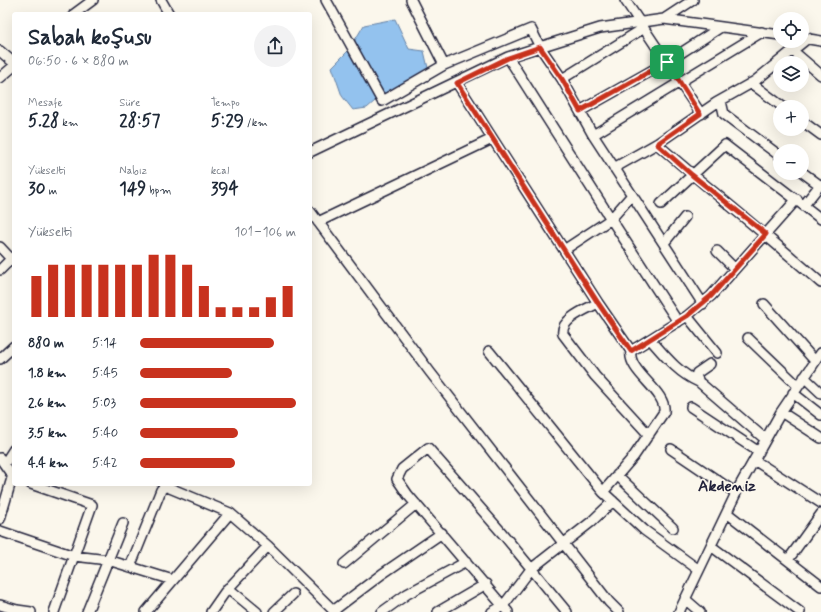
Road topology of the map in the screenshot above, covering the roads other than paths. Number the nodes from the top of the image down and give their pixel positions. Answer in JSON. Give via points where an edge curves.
{"nodes":[{"id":1,"x":93,"y":0,"type":"edge"},
{"id":2,"x":161,"y":0,"type":"edge"},
{"id":3,"x":326,"y":0,"type":"edge"},
{"id":4,"x":411,"y":0,"type":"edge"},
{"id":5,"x":625,"y":0,"type":"edge"},
{"id":6,"x":693,"y":0,"type":"edge"},
{"id":7,"x":77,"y":12,"type":"edge"},
{"id":8,"x":168,"y":12,"type":"edge"},
{"id":9,"x":664,"y":19,"type":"junction"},
{"id":10,"x":642,"y":25,"type":"junction"},
{"id":11,"x":721,"y":27,"type":"junction"},
{"id":12,"x":762,"y":32,"type":"junction"},
{"id":13,"x":773,"y":34,"type":"edge"},
{"id":14,"x":809,"y":39,"type":"edge"},
{"id":15,"x":821,"y":41,"type":"edge"},
{"id":16,"x":540,"y":47,"type":"junction"},
{"id":17,"x":796,"y":48,"type":"edge"},
{"id":18,"x":0,"y":51,"type":"edge"},
{"id":19,"x":793,"y":51,"type":"junction"},
{"id":20,"x":508,"y":58,"type":"junction"},
{"id":21,"x":12,"y":61,"type":"edge"},
{"id":22,"x":667,"y":62,"type":"junction"},
{"id":23,"x":444,"y":65,"type":"junction"},
{"id":24,"x":12,"y":68,"type":"edge"},
{"id":25,"x":821,"y":75,"type":"edge"},
{"id":26,"x":0,"y":78,"type":"edge"},
{"id":27,"x":562,"y":79,"type":"junction"},
{"id":28,"x":680,"y":82,"type":"junction"},
{"id":29,"x":457,"y":83,"type":"junction"},
{"id":30,"x":751,"y":83,"type":"junction"},
{"id":31,"x":774,"y":100,"type":"edge"},
{"id":32,"x":721,"y":101,"type":"junction"},
{"id":33,"x":580,"y":111,"type":"junction"},
{"id":34,"x":700,"y":114,"type":"junction"},
{"id":35,"x":809,"y":126,"type":"edge"},
{"id":36,"x":593,"y":135,"type":"junction"},
{"id":37,"x":821,"y":135,"type":"edge"},
{"id":38,"x":492,"y":139,"type":"junction"},
{"id":39,"x":657,"y":144,"type":"junction"},
{"id":40,"x":312,"y":151,"type":"edge"},
{"id":41,"x":773,"y":151,"type":"edge"},
{"id":42,"x":614,"y":168,"type":"junction"},
{"id":43,"x":692,"y":175,"type":"junction"},
{"id":44,"x":809,"y":177,"type":"edge"},
{"id":45,"x":820,"y":186,"type":"edge"},
{"id":46,"x":632,"y":195,"type":"junction"},
{"id":47,"x":801,"y":202,"type":"junction"},
{"id":48,"x":661,"y":204,"type":"dead end"},
{"id":49,"x":312,"y":214,"type":"edge"},
{"id":50,"x":685,"y":217,"type":"dead end"},
{"id":51,"x":611,"y":219,"type":"junction"},
{"id":52,"x":821,"y":219,"type":"edge"},
{"id":53,"x":318,"y":222,"type":"junction"},
{"id":54,"x":766,"y":234,"type":"junction"},
{"id":55,"x":664,"y":242,"type":"junction"},
{"id":56,"x":0,"y":247,"type":"edge"},
{"id":57,"x":564,"y":250,"type":"junction"},
{"id":58,"x":718,"y":250,"type":"dead end"},
{"id":59,"x":12,"y":259,"type":"edge"},
{"id":60,"x":12,"y":261,"type":"edge"},
{"id":61,"x":735,"y":269,"type":"junction"},
{"id":62,"x":0,"y":270,"type":"edge"},
{"id":63,"x":821,"y":283,"type":"edge"},
{"id":64,"x":598,"y":303,"type":"junction"},
{"id":65,"x":703,"y":304,"type":"junction"},
{"id":66,"x":764,"y":304,"type":"dead end"},
{"id":67,"x":687,"y":316,"type":"junction"},
{"id":68,"x":678,"y":322,"type":"junction"},
{"id":69,"x":748,"y":338,"type":"dead end"},
{"id":70,"x":650,"y":339,"type":"junction"},
{"id":71,"x":12,"y":348,"type":"edge"},
{"id":72,"x":489,"y":351,"type":"dead end"},
{"id":73,"x":631,"y":351,"type":"junction"},
{"id":74,"x":717,"y":353,"type":"dead end"},
{"id":75,"x":821,"y":353,"type":"edge"},
{"id":76,"x":0,"y":359,"type":"edge"},
{"id":77,"x":815,"y":361,"type":"junction"},
{"id":78,"x":710,"y":364,"type":"dead end"},
{"id":79,"x":804,"y":377,"type":"junction"},
{"id":80,"x":699,"y":382,"type":"junction"},
{"id":81,"x":795,"y":390,"type":"junction"},
{"id":82,"x":821,"y":393,"type":"edge"},
{"id":83,"x":691,"y":407,"type":"dead end"},
{"id":84,"x":781,"y":412,"type":"junction"},
{"id":85,"x":821,"y":415,"type":"edge"},
{"id":86,"x":649,"y":435,"type":"junction"},
{"id":87,"x":821,"y":438,"type":"edge"},
{"id":88,"x":765,"y":439,"type":"junction"},
{"id":89,"x":671,"y":449,"type":"dead end"},
{"id":90,"x":12,"y":451,"type":"edge"},
{"id":91,"x":756,"y":456,"type":"junction"},
{"id":92,"x":2,"y":461,"type":"edge"},
{"id":93,"x":617,"y":475,"type":"junction"},
{"id":94,"x":12,"y":476,"type":"edge"},
{"id":95,"x":12,"y":480,"type":"edge"},
{"id":96,"x":37,"y":486,"type":"edge"},
{"id":97,"x":603,"y":492,"type":"junction"},
{"id":98,"x":736,"y":493,"type":"junction"},
{"id":99,"x":3,"y":496,"type":"edge"},
{"id":100,"x":612,"y":501,"type":"junction"},
{"id":101,"x":821,"y":503,"type":"edge"},
{"id":102,"x":416,"y":504,"type":"junction"},
{"id":103,"x":230,"y":513,"type":"junction"},
{"id":104,"x":727,"y":513,"type":"junction"},
{"id":105,"x":821,"y":514,"type":"edge"},
{"id":106,"x":0,"y":519,"type":"edge"},
{"id":107,"x":123,"y":523,"type":"dead end"},
{"id":108,"x":673,"y":528,"type":"dead end"},
{"id":109,"x":0,"y":531,"type":"edge"},
{"id":110,"x":442,"y":533,"type":"junction"},
{"id":111,"x":564,"y":543,"type":"junction"},
{"id":112,"x":268,"y":546,"type":"junction"},
{"id":113,"x":711,"y":546,"type":"junction"},
{"id":114,"x":74,"y":556,"type":"junction"},
{"id":115,"x":108,"y":560,"type":"junction"},
{"id":116,"x":788,"y":560,"type":"junction"},
{"id":117,"x":466,"y":562,"type":"junction"},
{"id":118,"x":344,"y":564,"type":"dead end"},
{"id":119,"x":130,"y":566,"type":"junction"},
{"id":120,"x":531,"y":569,"type":"junction"},
{"id":121,"x":699,"y":570,"type":"junction"},
{"id":122,"x":173,"y":580,"type":"junction"},
{"id":123,"x":486,"y":584,"type":"junction"},
{"id":124,"x":821,"y":586,"type":"edge"},
{"id":125,"x":228,"y":588,"type":"junction"},
{"id":126,"x":293,"y":594,"type":"dead end"},
{"id":127,"x":685,"y":599,"type":"junction"},
{"id":128,"x":0,"y":605,"type":"edge"},
{"id":129,"x":505,"y":609,"type":"edge"},
{"id":130,"x":334,"y":611,"type":"edge"},
{"id":131,"x":32,"y":612,"type":"edge"},
{"id":132,"x":54,"y":612,"type":"edge"},
{"id":133,"x":87,"y":612,"type":"edge"},
{"id":134,"x":146,"y":612,"type":"edge"},
{"id":135,"x":211,"y":612,"type":"edge"},
{"id":136,"x":257,"y":612,"type":"edge"},
{"id":137,"x":274,"y":612,"type":"edge"},
{"id":138,"x":382,"y":612,"type":"edge"},
{"id":139,"x":438,"y":612,"type":"edge"},
{"id":140,"x":492,"y":612,"type":"edge"},
{"id":141,"x":567,"y":612,"type":"edge"},
{"id":142,"x":619,"y":612,"type":"edge"},
{"id":143,"x":679,"y":612,"type":"edge"},
{"id":144,"x":700,"y":612,"type":"edge"},
{"id":145,"x":800,"y":612,"type":"edge"}],
"edges":[{"from":1,"to":7,"type":"street"},
{"from":2,"to":8,"type":"street"},
{"from":3,"to":23,"type":"street","via":[[382,101]]},
{"from":4,"to":23,"type":"street"},
{"from":5,"to":10,"type":"street"},
{"from":6,"to":9,"type":"street"},
{"from":9,"to":10,"type":"street"},
{"from":9,"to":11,"type":"street"},
{"from":10,"to":16,"type":"street","via":[[600,28]]},
{"from":10,"to":22,"type":"street"},
{"from":10,"to":27,"type":"street"},
{"from":11,"to":12,"type":"street"},
{"from":11,"to":22,"type":"street"},
{"from":12,"to":13,"type":"street"},
{"from":12,"to":28,"type":"street"},
{"from":14,"to":15,"type":"street"},
{"from":16,"to":20,"type":"street"},
{"from":16,"to":23,"type":"street","via":[[531,29]]},
{"from":16,"to":27,"type":"street"},
{"from":17,"to":19,"type":"street"},
{"from":18,"to":21,"type":"street"},
{"from":19,"to":25,"type":"street"},
{"from":19,"to":30,"type":"street"},
{"from":20,"to":29,"type":"street"},
{"from":20,"to":51,"type":"street"},
{"from":22,"to":28,"type":"street"},
{"from":22,"to":33,"type":"street"},
{"from":24,"to":26,"type":"street"},
{"from":27,"to":33,"type":"street"},
{"from":28,"to":34,"type":"street"},
{"from":28,"to":36,"type":"street"},
{"from":29,"to":38,"type":"street"},
{"from":29,"to":40,"type":"street"},
{"from":30,"to":31,"type":"street"},
{"from":30,"to":32,"type":"street"},
{"from":32,"to":34,"type":"street"},
{"from":32,"to":41,"type":"street","via":[[724,114]]},
{"from":33,"to":36,"type":"street"},
{"from":34,"to":39,"type":"street"},
{"from":35,"to":37,"type":"street"},
{"from":36,"to":42,"type":"street"},
{"from":38,"to":53,"type":"street"},
{"from":38,"to":57,"type":"street"},
{"from":39,"to":42,"type":"street"},
{"from":39,"to":43,"type":"street"},
{"from":42,"to":46,"type":"street"},
{"from":43,"to":47,"type":"street","via":[[725,145]]},
{"from":43,"to":48,"type":"street"},
{"from":43,"to":54,"type":"street"},
{"from":44,"to":45,"type":"street"},
{"from":45,"to":47,"type":"street"},
{"from":46,"to":51,"type":"street"},
{"from":46,"to":55,"type":"street"},
{"from":47,"to":52,"type":"street"},
{"from":47,"to":54,"type":"street"},
{"from":49,"to":53,"type":"street"},
{"from":50,"to":55,"type":"street"},
{"from":51,"to":57,"type":"street"},
{"from":51,"to":68,"type":"street"},
{"from":53,"to":111,"type":"street","via":[[430,372]]},
{"from":54,"to":61,"type":"street"},
{"from":54,"to":63,"type":"street"},
{"from":55,"to":65,"type":"street"},
{"from":56,"to":59,"type":"street"},
{"from":57,"to":64,"type":"street"},
{"from":58,"to":61,"type":"street"},
{"from":60,"to":62,"type":"street"},
{"from":61,"to":65,"type":"street"},
{"from":64,"to":73,"type":"street"},
{"from":64,"to":86,"type":"street","via":[[566,322],[563,334],[595,376]]},
{"from":65,"to":67,"type":"street"},
{"from":66,"to":77,"type":"street"},
{"from":67,"to":68,"type":"street"},
{"from":67,"to":74,"type":"street"},
{"from":68,"to":70,"type":"street"},
{"from":69,"to":81,"type":"street"},
{"from":70,"to":73,"type":"street"},
{"from":70,"to":80,"type":"street","via":[[670,362],[688,377]]},
{"from":71,"to":76,"type":"street"},
{"from":72,"to":97,"type":"street"},
{"from":73,"to":86,"type":"street","via":[[636,367],[665,408]]},
{"from":75,"to":77,"type":"street"},
{"from":77,"to":79,"type":"street"},
{"from":78,"to":80,"type":"street","via":[[697,373]]},
{"from":79,"to":81,"type":"street"},
{"from":79,"to":82,"type":"street"},
{"from":80,"to":88,"type":"street"},
{"from":81,"to":84,"type":"street"},
{"from":81,"to":85,"type":"street"},
{"from":83,"to":91,"type":"street"},
{"from":84,"to":87,"type":"street"},
{"from":84,"to":88,"type":"street"},
{"from":86,"to":93,"type":"street"},
{"from":88,"to":91,"type":"street"},
{"from":89,"to":98,"type":"street"},
{"from":90,"to":92,"type":"street"},
{"from":91,"to":98,"type":"street"},
{"from":91,"to":101,"type":"street"},
{"from":92,"to":94,"type":"street"},
{"from":93,"to":97,"type":"street"},
{"from":93,"to":108,"type":"street"},
{"from":95,"to":99,"type":"street"},
{"from":96,"to":114,"type":"street","via":[[92,505]]},
{"from":97,"to":100,"type":"street"},
{"from":98,"to":104,"type":"street"},
{"from":99,"to":106,"type":"street"},
{"from":100,"to":111,"type":"street"},
{"from":100,"to":121,"type":"street","via":[[644,530]]},
{"from":102,"to":110,"type":"street"},
{"from":102,"to":118,"type":"street"},
{"from":102,"to":120,"type":"street","via":[[397,479],[402,469],[428,448]]},
{"from":103,"to":112,"type":"street"},
{"from":103,"to":119,"type":"street","via":[[165,486],[162,487]]},
{"from":103,"to":122,"type":"street"},
{"from":104,"to":113,"type":"street"},
{"from":104,"to":116,"type":"street"},
{"from":105,"to":116,"type":"street"},
{"from":107,"to":115,"type":"street"},
{"from":109,"to":114,"type":"street"},
{"from":110,"to":117,"type":"street"},
{"from":110,"to":130,"type":"street"},
{"from":111,"to":120,"type":"street"},
{"from":111,"to":142,"type":"street"},
{"from":112,"to":125,"type":"street"},
{"from":112,"to":130,"type":"street"},
{"from":113,"to":121,"type":"street"},
{"from":113,"to":145,"type":"street"},
{"from":114,"to":115,"type":"street"},
{"from":114,"to":132,"type":"street"},
{"from":115,"to":119,"type":"street"},
{"from":115,"to":133,"type":"street"},
{"from":116,"to":124,"type":"street"},
{"from":117,"to":123,"type":"street"},
{"from":117,"to":138,"type":"street","via":[[407,594]]},
{"from":119,"to":122,"type":"street"},
{"from":120,"to":129,"type":"street"},
{"from":120,"to":141,"type":"street"},
{"from":121,"to":127,"type":"street"},
{"from":122,"to":134,"type":"street"},
{"from":123,"to":129,"type":"street"},
{"from":123,"to":139,"type":"street"},
{"from":125,"to":135,"type":"street"},
{"from":125,"to":136,"type":"street"},
{"from":126,"to":137,"type":"street"},
{"from":127,"to":143,"type":"street"},
{"from":127,"to":144,"type":"street"},
{"from":128,"to":131,"type":"street"},
{"from":129,"to":140,"type":"street"}]}
